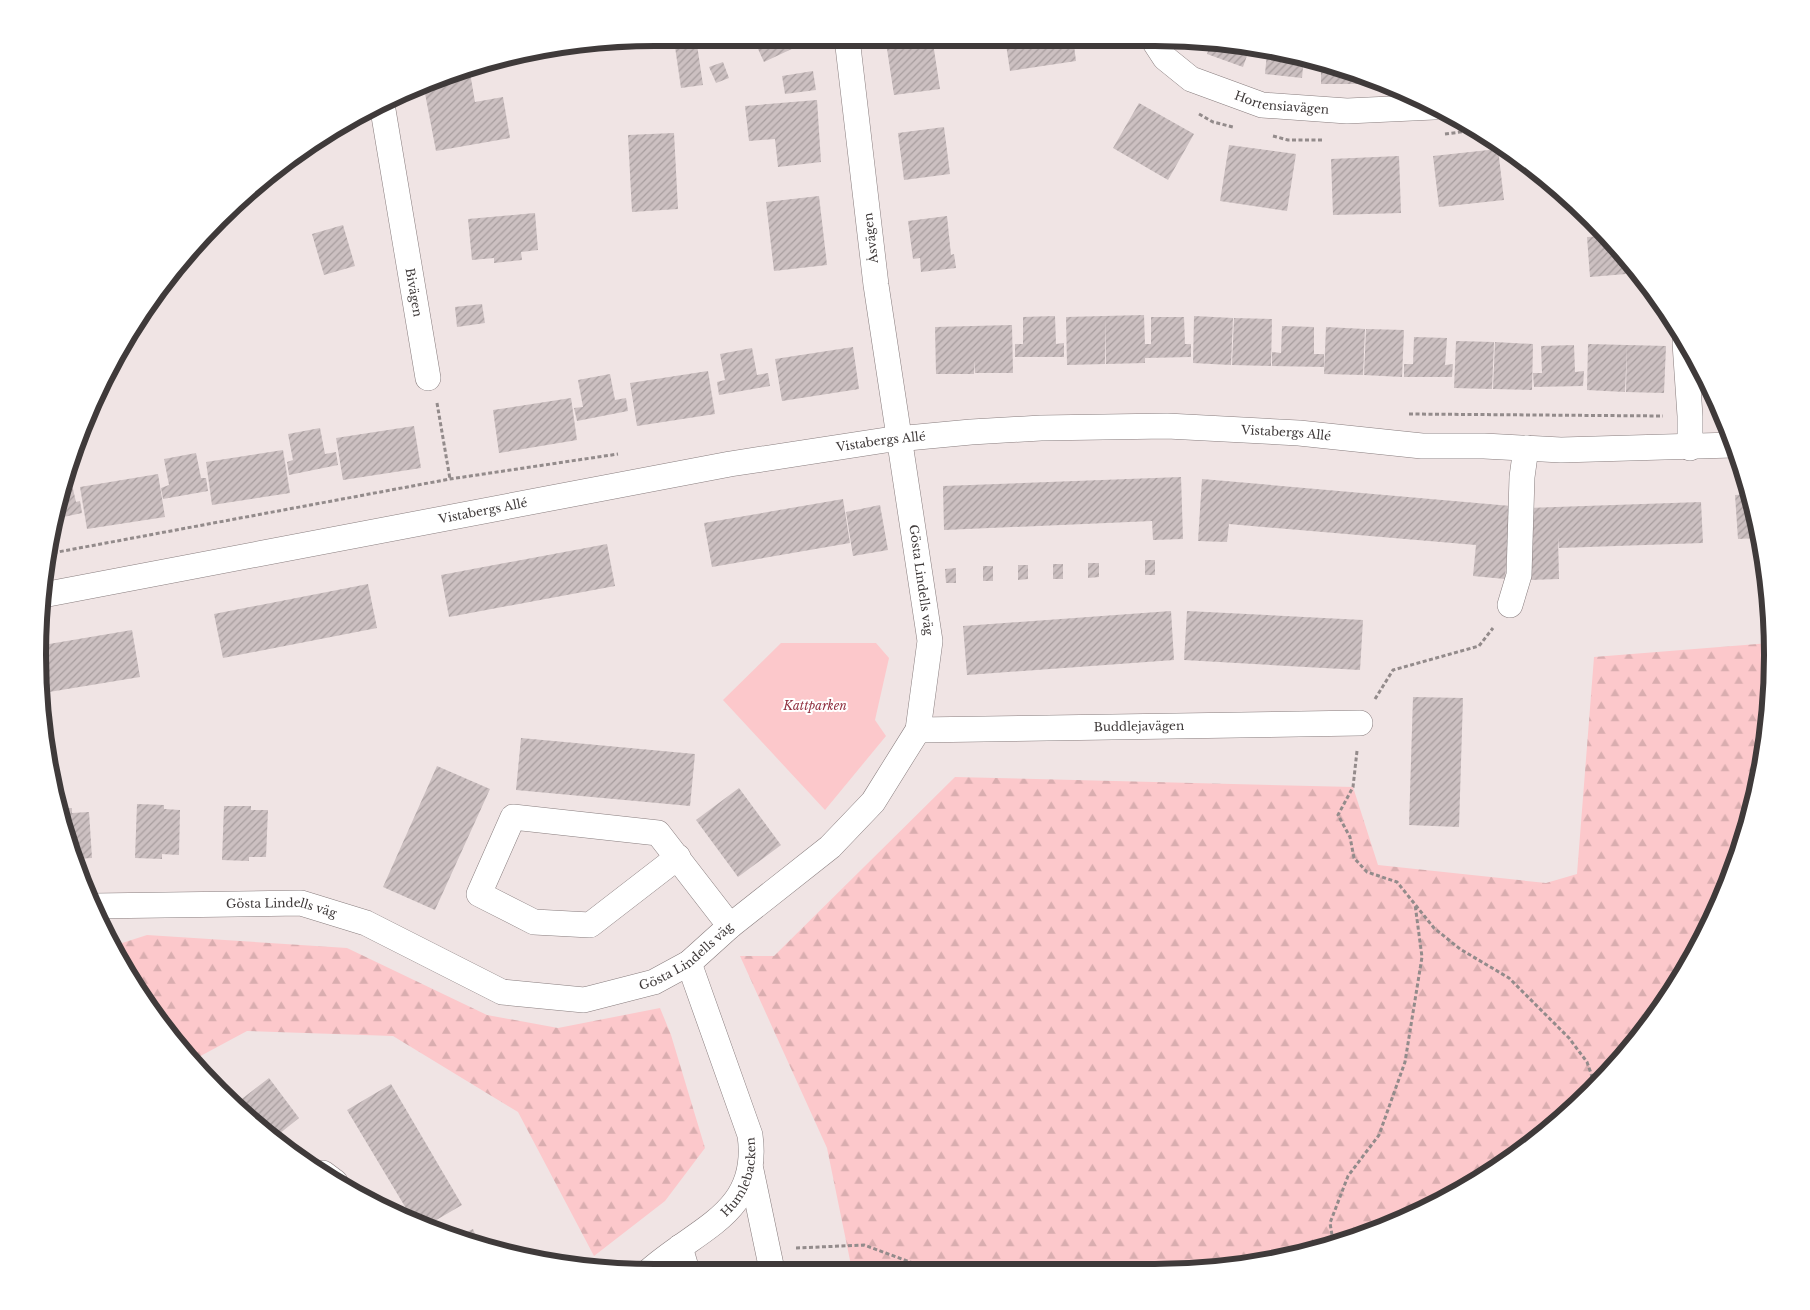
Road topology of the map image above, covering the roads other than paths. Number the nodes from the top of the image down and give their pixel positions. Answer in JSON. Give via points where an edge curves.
{"nodes":[{"id":1,"x":848,"y":46,"type":"edge"},
{"id":2,"x":1157,"y":46,"type":"edge"},
{"id":3,"x":1421,"y":108,"type":"edge"},
{"id":4,"x":383,"y":111,"type":"edge"},
{"id":5,"x":1686,"y":358,"type":"edge"},
{"id":6,"x":428,"y":378,"type":"road end"},
{"id":7,"x":901,"y":438,"type":"junction"},
{"id":8,"x":1726,"y":445,"type":"edge"},
{"id":9,"x":1526,"y":448,"type":"junction"},
{"id":10,"x":1690,"y":448,"type":"junction"},
{"id":11,"x":50,"y":594,"type":"edge"},
{"id":12,"x":1510,"y":605,"type":"road end"},
{"id":13,"x":1360,"y":723,"type":"road end"},
{"id":14,"x":918,"y":730,"type":"junction"},
{"id":15,"x":678,"y":857,"type":"junction"},
{"id":16,"x":101,"y":906,"type":"edge"},
{"id":17,"x":730,"y":926,"type":"junction"},
{"id":18,"x":689,"y":963,"type":"junction"},
{"id":19,"x":751,"y":1170,"type":"junction"},
{"id":20,"x":680,"y":1246,"type":"junction"},
{"id":21,"x":770,"y":1260,"type":"edge"},
{"id":22,"x":658,"y":1264,"type":"edge"},
{"id":23,"x":685,"y":1264,"type":"edge"}],
"edges":[{"from":1,"to":7,"type":"street","name":"Åsvägen","via":[[876,285]]},
{"from":2,"to":3,"type":"street","name":"Hortensiavägen","via":[[1165,58],[1190,79],[1262,105],[1347,111]]},
{"from":4,"to":6,"type":"street","name":"Bivägen"},
{"from":5,"to":10,"type":"street"},
{"from":7,"to":9,"type":"street","name":"Vistabergs Allé","via":[[1041,428],[1167,426],[1290,432],[1422,446]]},
{"from":7,"to":11,"type":"street","name":"Vistabergs Allé","via":[[730,464]]},
{"from":7,"to":14,"type":"street","name":"Gösta Lindells väg","via":[[930,641]]},
{"from":8,"to":10,"type":"street","name":"Vistabergs Allé"},
{"from":9,"to":10,"type":"street","name":"Vistabergs Allé"},
{"from":9,"to":12,"type":"street","via":[[1519,575]]},
{"from":13,"to":14,"type":"street","name":"Buddlejavägen"},
{"from":14,"to":17,"type":"street","name":"Gösta Lindells väg","via":[[873,802],[830,847]]},
{"from":15,"to":15,"type":"street","via":[[658,834],[513,816],[479,894],[534,922],[590,925]]},
{"from":15,"to":17,"type":"street"},
{"from":16,"to":18,"type":"street","name":"Gösta Lindells väg","via":[[301,903],[366,923],[502,992],[584,1000],[654,982]]},
{"from":17,"to":18,"type":"street","name":"Gösta Lindells väg"},
{"from":18,"to":19,"type":"street","name":"Humlebacken","via":[[750,1135]]},
{"from":19,"to":20,"type":"street","name":"Humlebacken","via":[[743,1190],[730,1208],[712,1226]]},
{"from":19,"to":21,"type":"street"},
{"from":20,"to":22,"type":"street","name":"Humlebacken"},
{"from":20,"to":23,"type":"street"}]}
